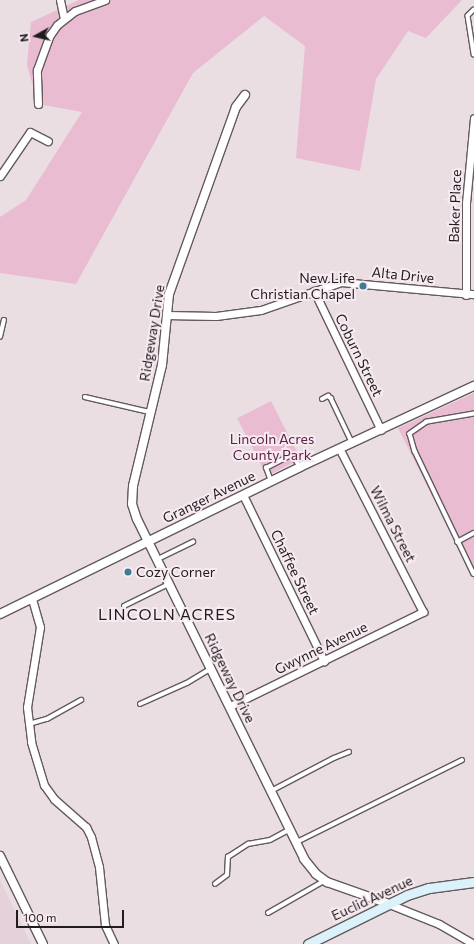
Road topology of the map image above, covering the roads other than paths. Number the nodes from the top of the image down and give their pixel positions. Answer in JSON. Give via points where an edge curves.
{"nodes":[{"id":1,"x":60,"y":0,"type":"edge"},
{"id":2,"x":105,"y":0,"type":"edge"},
{"id":3,"x":474,"y":10,"type":"edge"},
{"id":4,"x":64,"y":19,"type":"junction"},
{"id":5,"x":474,"y":55,"type":"edge"},
{"id":6,"x":245,"y":95,"type":"dead end"},
{"id":7,"x":38,"y":104,"type":"dead end"},
{"id":8,"x":474,"y":118,"type":"edge"},
{"id":9,"x":48,"y":142,"type":"dead end"},
{"id":10,"x":0,"y":176,"type":"edge"},
{"id":11,"x":314,"y":291,"type":"junction"},
{"id":12,"x":474,"y":294,"type":"edge"},
{"id":13,"x":466,"y":296,"type":"junction"},
{"id":14,"x":166,"y":315,"type":"junction"},
{"id":15,"x":4,"y":320,"type":"dead end"},
{"id":16,"x":0,"y":337,"type":"edge"},
{"id":17,"x":474,"y":386,"type":"edge"},
{"id":18,"x":86,"y":397,"type":"dead end"},
{"id":19,"x":322,"y":399,"type":"dead end"},
{"id":20,"x":151,"y":413,"type":"junction"},
{"id":21,"x":474,"y":414,"type":"edge"},
{"id":22,"x":381,"y":430,"type":"junction"},
{"id":23,"x":352,"y":442,"type":"junction"},
{"id":24,"x":339,"y":448,"type":"junction"},
{"id":25,"x":300,"y":467,"type":"junction"},
{"id":26,"x":271,"y":481,"type":"junction"},
{"id":27,"x":243,"y":495,"type":"junction"},
{"id":28,"x":474,"y":533,"type":"edge"},
{"id":29,"x":148,"y":541,"type":"junction"},
{"id":30,"x":193,"y":542,"type":"dead end"},
{"id":31,"x":457,"y":542,"type":"junction"},
{"id":32,"x":156,"y":559,"type":"junction"},
{"id":33,"x":474,"y":574,"type":"edge"},
{"id":34,"x":169,"y":584,"type":"junction"},
{"id":35,"x":32,"y":599,"type":"junction"},
{"id":36,"x":124,"y":606,"type":"dead end"},
{"id":37,"x":423,"y":612,"type":"joint"},
{"id":38,"x":0,"y":614,"type":"edge"},
{"id":39,"x":324,"y":660,"type":"junction"},
{"id":40,"x":211,"y":669,"type":"junction"},
{"id":41,"x":82,"y":700,"type":"dead end"},
{"id":42,"x":140,"y":704,"type":"dead end"},
{"id":43,"x":230,"y":706,"type":"junction"},
{"id":44,"x":28,"y":724,"type":"junction"},
{"id":45,"x":349,"y":752,"type":"dead end"},
{"id":46,"x":462,"y":760,"type":"dead end"},
{"id":47,"x":271,"y":791,"type":"junction"},
{"id":48,"x":290,"y":830,"type":"junction"},
{"id":49,"x":296,"y":842,"type":"junction"},
{"id":50,"x":0,"y":857,"type":"edge"},
{"id":51,"x":325,"y":880,"type":"junction"},
{"id":52,"x":474,"y":882,"type":"edge"},
{"id":53,"x":215,"y":884,"type":"dead end"},
{"id":54,"x":389,"y":904,"type":"junction"},
{"id":55,"x":268,"y":913,"type":"dead end"},
{"id":56,"x":43,"y":944,"type":"edge"},
{"id":57,"x":114,"y":944,"type":"edge"},
{"id":58,"x":308,"y":944,"type":"edge"},
{"id":59,"x":473,"y":944,"type":"edge"}],
"edges":[{"from":1,"to":4,"type":"street"},
{"from":2,"to":4,"type":"street","via":[[75,11]]},
{"from":3,"to":5,"type":"lane","via":[[468,16]]},
{"from":4,"to":7,"type":"street","via":[[50,35],[43,50],[37,70]]},
{"from":6,"to":14,"type":"street","name":"Ridgeway Drive","via":[[236,106],[169,294]]},
{"from":8,"to":13,"type":"street","name":"Baker Place","via":[[466,203]]},
{"from":9,"to":10,"type":"street","via":[[30,132]]},
{"from":11,"to":13,"type":"street","name":"Alta Drive","via":[[341,282]]},
{"from":11,"to":14,"type":"street","name":"Alta Drive","via":[[261,310],[216,316]]},
{"from":11,"to":22,"type":"street","name":"Coburn Street"},
{"from":12,"to":13,"type":"street","name":"Alta Drive"},
{"from":14,"to":20,"type":"street","name":"Ridgeway Drive","via":[[162,365]]},
{"from":15,"to":16,"type":"lane"},
{"from":17,"to":22,"type":"street","name":"Granger Avenue"},
{"from":18,"to":20,"type":"lane"},
{"from":19,"to":23,"type":"lane","via":[[328,396],[331,398]]},
{"from":20,"to":29,"type":"street","name":"Ridgeway Drive","via":[[133,486],[132,504]]},
{"from":21,"to":31,"type":"lane","via":[[427,422],[410,434],[415,451]]},
{"from":22,"to":23,"type":"street","name":"Granger Avenue"},
{"from":23,"to":24,"type":"street","name":"Granger Avenue"},
{"from":24,"to":25,"type":"street","name":"Granger Avenue"},
{"from":24,"to":37,"type":"street","name":"Wilma Street"},
{"from":25,"to":26,"type":"street","name":"Granger Avenue"},
{"from":25,"to":26,"type":"lane","via":[[292,455],[266,468]]},
{"from":26,"to":27,"type":"street","name":"Granger Avenue"},
{"from":27,"to":29,"type":"street","name":"Granger Avenue"},
{"from":27,"to":39,"type":"street","name":"Chaffee Street"},
{"from":28,"to":31,"type":"lane"},
{"from":29,"to":32,"type":"street","name":"Ridgeway Drive"},
{"from":29,"to":35,"type":"street","name":"Granger Avenue"},
{"from":30,"to":32,"type":"lane"},
{"from":31,"to":33,"type":"lane"},
{"from":32,"to":34,"type":"street","name":"Ridgeway Drive"},
{"from":34,"to":36,"type":"lane"},
{"from":34,"to":40,"type":"street","name":"Ridgeway Drive"},
{"from":35,"to":38,"type":"street","name":"Granger Avenue"},
{"from":35,"to":44,"type":"street","via":[[40,627],[28,698]]},
{"from":37,"to":39,"type":"street","name":"Gwynne Avenue"},
{"from":39,"to":43,"type":"street","name":"Gwynne Avenue"},
{"from":40,"to":42,"type":"lane"},
{"from":40,"to":43,"type":"street","name":"Ridgeway Drive"},
{"from":41,"to":44,"type":"lane","via":[[47,719]]},
{"from":43,"to":47,"type":"street","name":"Ridgeway Drive"},
{"from":44,"to":57,"type":"street","via":[[44,785],[54,799],[86,827],[91,837],[99,867],[105,925]]},
{"from":45,"to":47,"type":"lane"},
{"from":46,"to":49,"type":"lane"},
{"from":47,"to":48,"type":"street","name":"Ridgeway Drive"},
{"from":48,"to":49,"type":"street","name":"Ridgeway Drive"},
{"from":48,"to":53,"type":"lane","via":[[270,840],[248,844],[232,853],[226,859],[225,878]]},
{"from":49,"to":51,"type":"street","name":"Ridgeway Drive","via":[[316,874]]},
{"from":50,"to":56,"type":"street"},
{"from":51,"to":54,"type":"street","name":"Ridgeway Drive"},
{"from":51,"to":55,"type":"lane"},
{"from":52,"to":54,"type":"main road","name":"Euclid Avenue","via":[[429,888]]},
{"from":54,"to":58,"type":"main road","name":"Euclid Avenue"},
{"from":54,"to":59,"type":"street","name":"Ridgeway Drive","via":[[439,924]]}]}
